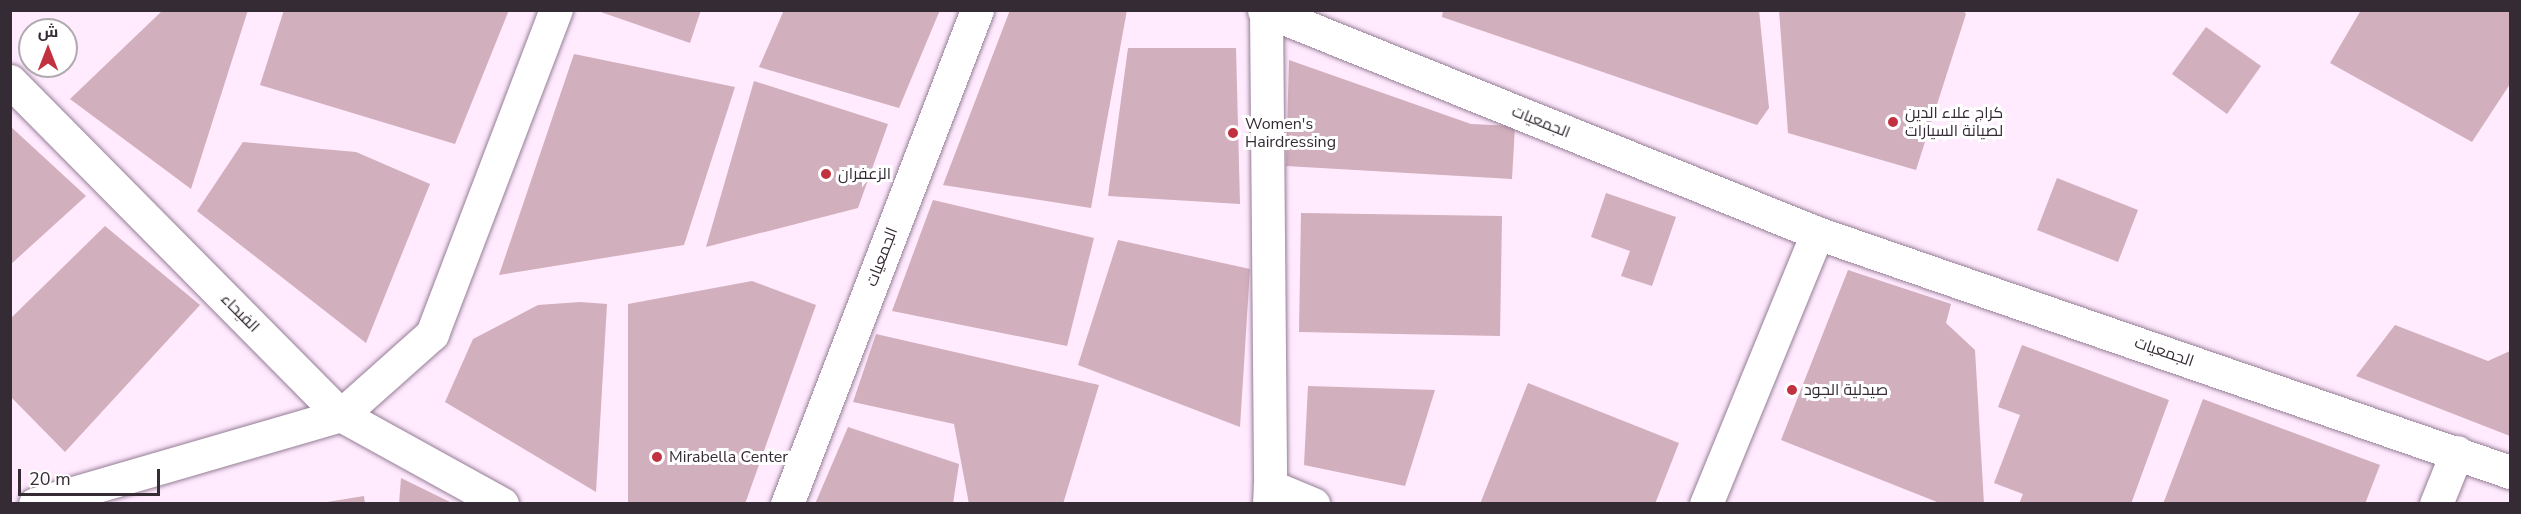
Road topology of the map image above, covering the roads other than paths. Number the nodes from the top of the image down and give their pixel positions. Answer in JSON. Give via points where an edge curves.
{"nodes":[{"id":1,"x":556,"y":10,"type":"edge"},
{"id":2,"x":977,"y":10,"type":"edge"},
{"id":3,"x":1265,"y":11,"type":"edge"},
{"id":4,"x":10,"y":81,"type":"edge"},
{"id":5,"x":1817,"y":233,"type":"junction"},
{"id":6,"x":341,"y":415,"type":"junction"},
{"id":7,"x":2457,"y":452,"type":"junction"},
{"id":8,"x":2511,"y":472,"type":"edge"},
{"id":9,"x":1270,"y":495,"type":"edge"},
{"id":10,"x":35,"y":504,"type":"edge"},
{"id":11,"x":502,"y":504,"type":"edge"},
{"id":12,"x":787,"y":504,"type":"edge"},
{"id":13,"x":1313,"y":504,"type":"edge"},
{"id":14,"x":1706,"y":504,"type":"edge"},
{"id":15,"x":2436,"y":504,"type":"edge"}],
"edges":[{"from":1,"to":6,"type":"street","via":[[432,334]]},
{"from":2,"to":12,"type":"street","name":"الجمعيات"},
{"from":3,"to":5,"type":"street","name":"الجمعيات"},
{"from":3,"to":9,"type":"street","name":"الجمعيات"},
{"from":4,"to":6,"type":"street","name":"الفيحاء"},
{"from":5,"to":7,"type":"street","name":"الجمعيات"},
{"from":5,"to":14,"type":"street"},
{"from":6,"to":10,"type":"street"},
{"from":6,"to":11,"type":"street","name":"الفيحاء"},
{"from":7,"to":8,"type":"street","name":"الجمعيات"},
{"from":7,"to":15,"type":"street"},
{"from":9,"to":13,"type":"street","name":"الجمعيات"}]}
